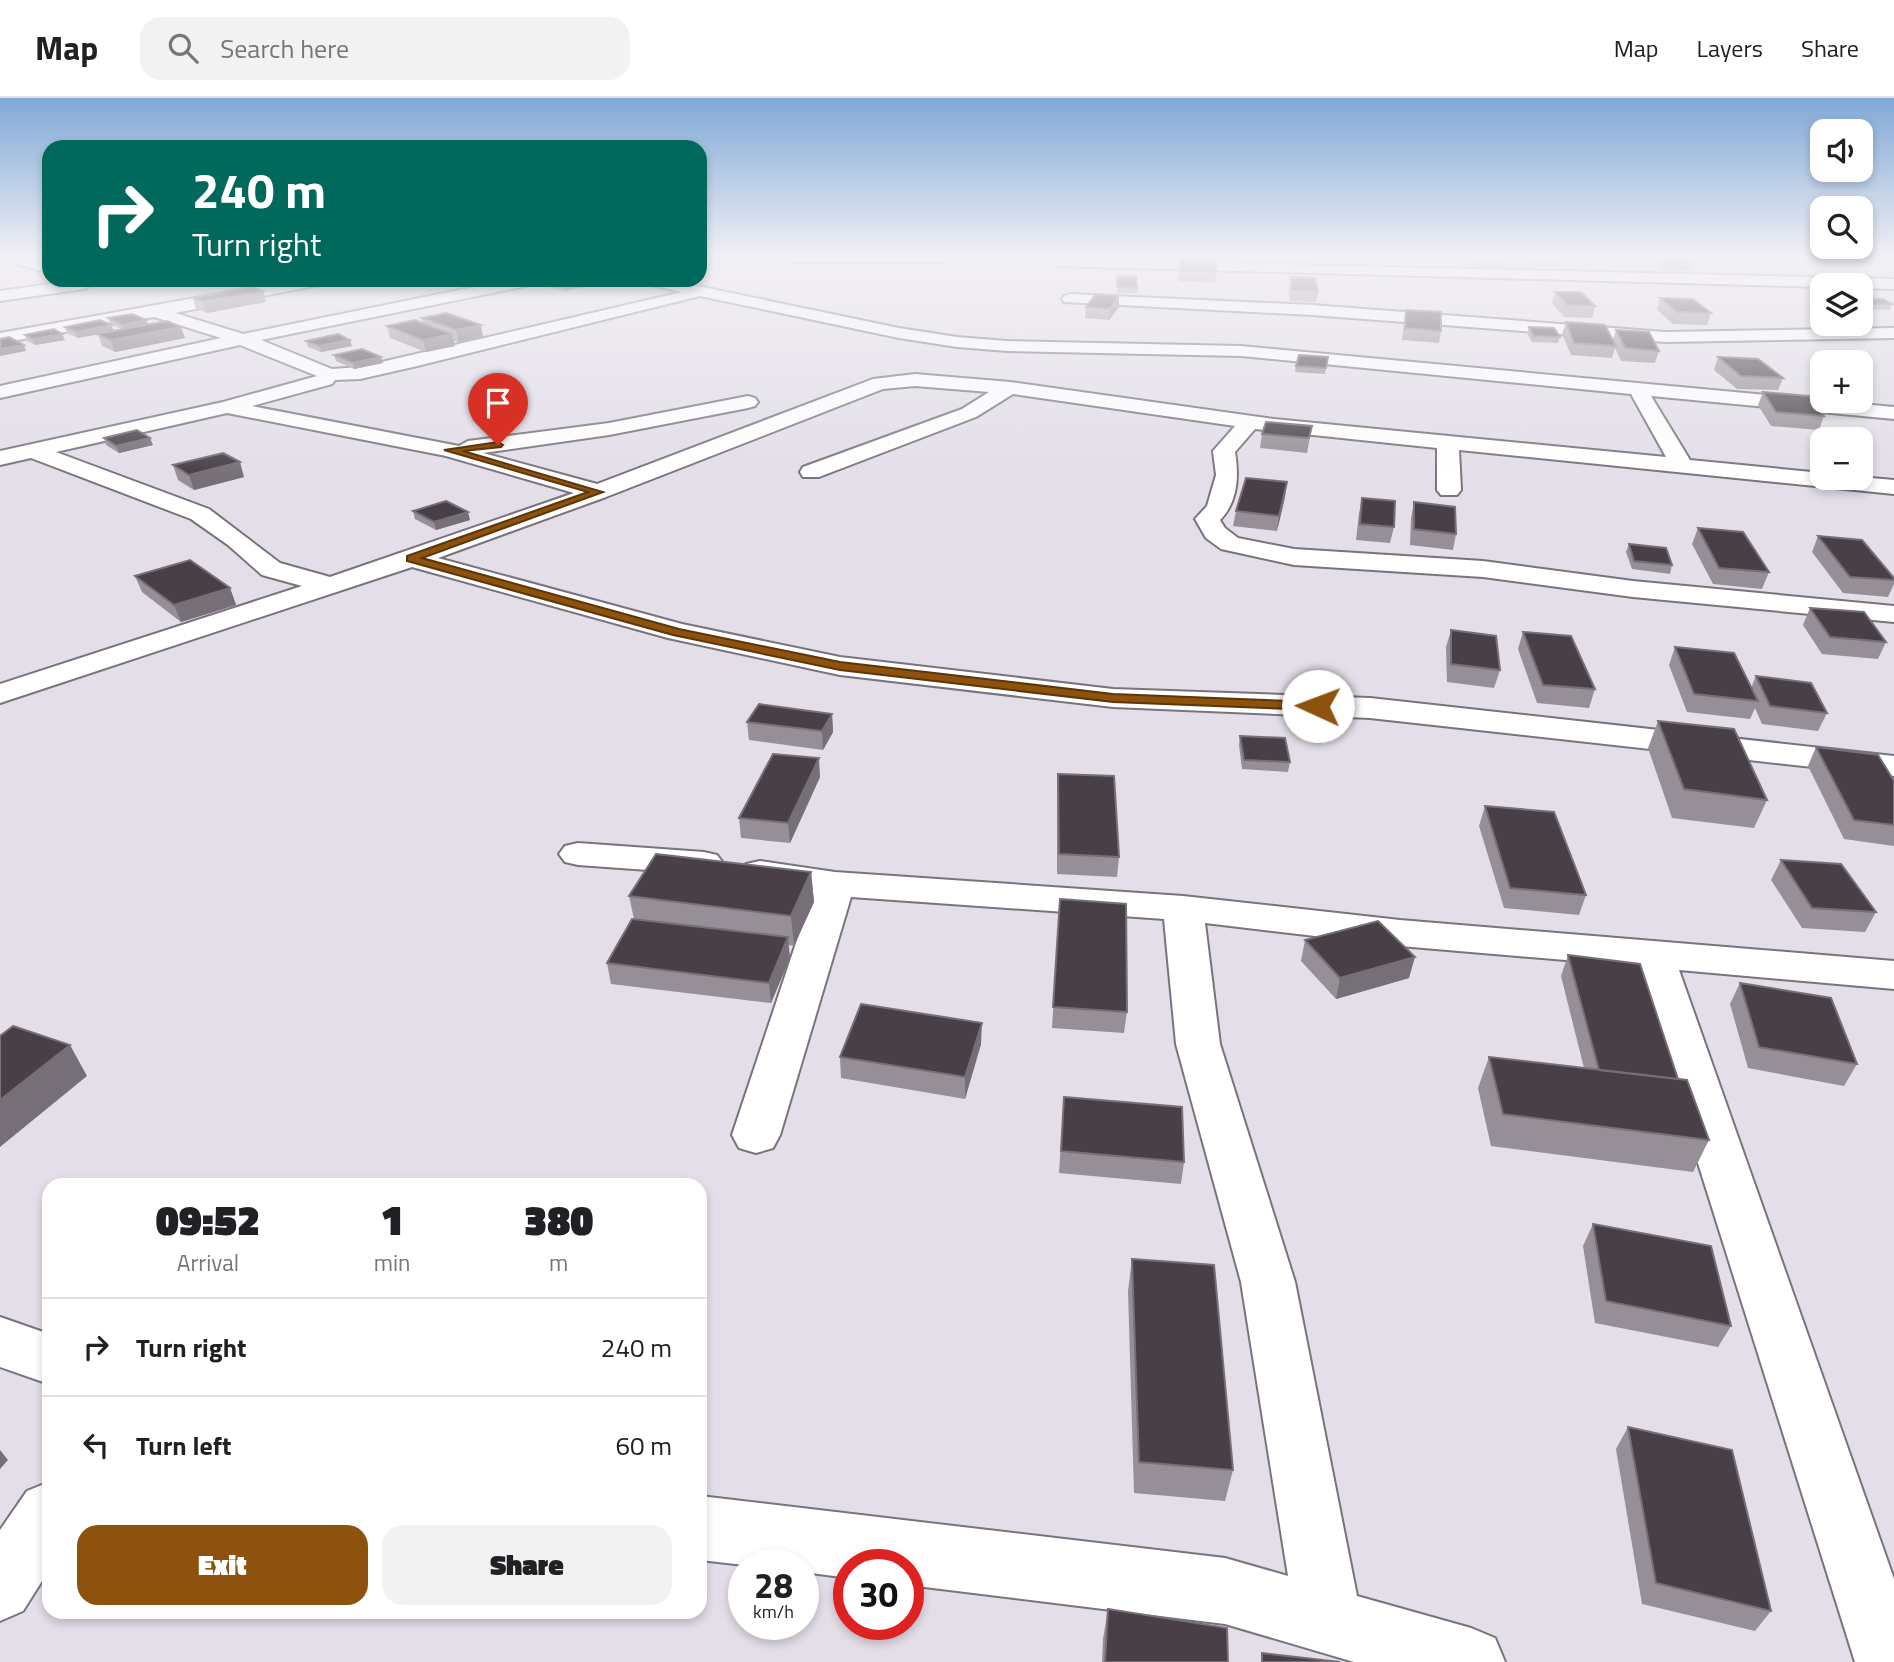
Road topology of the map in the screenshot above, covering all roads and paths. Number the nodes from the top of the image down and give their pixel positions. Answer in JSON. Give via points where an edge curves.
{"nodes":[{"id":1,"x":43,"y":331,"type":"edge"},
{"id":2,"x":211,"y":331,"type":"edge"},
{"id":3,"x":281,"y":331,"type":"edge"},
{"id":4,"x":537,"y":331,"type":"edge"},
{"id":5,"x":886,"y":331,"type":"edge"},
{"id":6,"x":1588,"y":331,"type":"edge"},
{"id":7,"x":1894,"y":334,"type":"edge"},
{"id":8,"x":0,"y":338,"type":"edge"},
{"id":9,"x":242,"y":339,"type":"junction"},
{"id":10,"x":1057,"y":362,"type":"junction"},
{"id":11,"x":330,"y":375,"type":"junction"},
{"id":12,"x":1010,"y":388,"type":"junction"},
{"id":13,"x":1637,"y":388,"type":"junction"},
{"id":14,"x":0,"y":392,"type":"edge"},
{"id":15,"x":748,"y":402,"type":"dead end"},
{"id":16,"x":226,"y":407,"type":"junction"},
{"id":17,"x":1894,"y":413,"type":"edge"},
{"id":18,"x":1249,"y":422,"type":"junction"},
{"id":19,"x":1448,"y":443,"type":"junction"},
{"id":20,"x":449,"y":450,"type":"junction"},
{"id":21,"x":34,"y":451,"type":"junction"},
{"id":22,"x":0,"y":458,"type":"edge"},
{"id":23,"x":1682,"y":466,"type":"junction"},
{"id":24,"x":811,"y":472,"type":"dead end"},
{"id":25,"x":1894,"y":487,"type":"edge"},
{"id":26,"x":1449,"y":490,"type":"dead end"},
{"id":27,"x":598,"y":492,"type":"junction"},
{"id":28,"x":411,"y":559,"type":"junction"},
{"id":29,"x":330,"y":585,"type":"junction"},
{"id":30,"x":1894,"y":614,"type":"edge"},
{"id":31,"x":9,"y":684,"type":"edge"},
{"id":32,"x":1894,"y":766,"type":"edge"},
{"id":33,"x":578,"y":854,"type":"dead end"},
{"id":34,"x":835,"y":884,"type":"junction"},
{"id":35,"x":1183,"y":908,"type":"junction"},
{"id":36,"x":1653,"y":955,"type":"junction"},
{"id":37,"x":1894,"y":975,"type":"edge"},
{"id":38,"x":756,"y":1135,"type":"dead end"},
{"id":39,"x":0,"y":1342,"type":"edge"},
{"id":40,"x":42,"y":1356,"type":"edge"},
{"id":41,"x":42,"y":1524,"type":"edge"},
{"id":42,"x":707,"y":1529,"type":"edge"},
{"id":43,"x":0,"y":1588,"type":"edge"},
{"id":44,"x":1329,"y":1621,"type":"junction"},
{"id":45,"x":1471,"y":1662,"type":"edge"},
{"id":46,"x":1889,"y":1662,"type":"edge"}],
"edges":[{"from":1,"to":8,"type":"street"},
{"from":2,"to":9,"type":"street"},
{"from":3,"to":9,"type":"street"},
{"from":4,"to":11,"type":"street","via":[[387,367]]},
{"from":5,"to":10,"type":"street"},
{"from":6,"to":7,"type":"street","via":[[1654,336]]},
{"from":9,"to":11,"type":"street"},
{"from":9,"to":14,"type":"street"},
{"from":10,"to":12,"type":"street"},
{"from":10,"to":13,"type":"street","via":[[1241,351]]},
{"from":10,"to":18,"type":"street"},
{"from":11,"to":16,"type":"street"},
{"from":12,"to":24,"type":"street","via":[[969,413]]},
{"from":12,"to":27,"type":"street","via":[[915,380],[880,383]]},
{"from":13,"to":17,"type":"street"},
{"from":13,"to":23,"type":"street"},
{"from":15,"to":20,"type":"street","via":[[574,436]]},
{"from":16,"to":20,"type":"street"},
{"from":16,"to":21,"type":"street"},
{"from":18,"to":19,"type":"street"},
{"from":18,"to":30,"type":"street","via":[[1224,451],[1227,475],[1218,508],[1207,519],[1215,533],[1230,544],[1294,557],[1483,569],[1633,589]]},
{"from":19,"to":23,"type":"street"},
{"from":19,"to":26,"type":"street"},
{"from":20,"to":27,"type":"street"},
{"from":21,"to":22,"type":"street"},
{"from":21,"to":29,"type":"street","via":[[200,514],[271,569]]},
{"from":23,"to":25,"type":"street"},
{"from":27,"to":28,"type":"street"},
{"from":28,"to":29,"type":"street"},
{"from":28,"to":32,"type":"street","via":[[678,632],[840,666],[1113,698],[1370,708]]},
{"from":29,"to":31,"type":"street"},
{"from":33,"to":34,"type":"street","via":[[692,862]]},
{"from":34,"to":35,"type":"street"},
{"from":34,"to":38,"type":"street"},
{"from":35,"to":36,"type":"street"},
{"from":35,"to":44,"type":"street","via":[[1198,1044],[1268,1282]]},
{"from":36,"to":37,"type":"street"},
{"from":36,"to":46,"type":"street"},
{"from":39,"to":40,"type":"street"},
{"from":41,"to":43,"type":"street"},
{"from":42,"to":44,"type":"street","via":[[1225,1591]]},
{"from":44,"to":45,"type":"street"}]}
